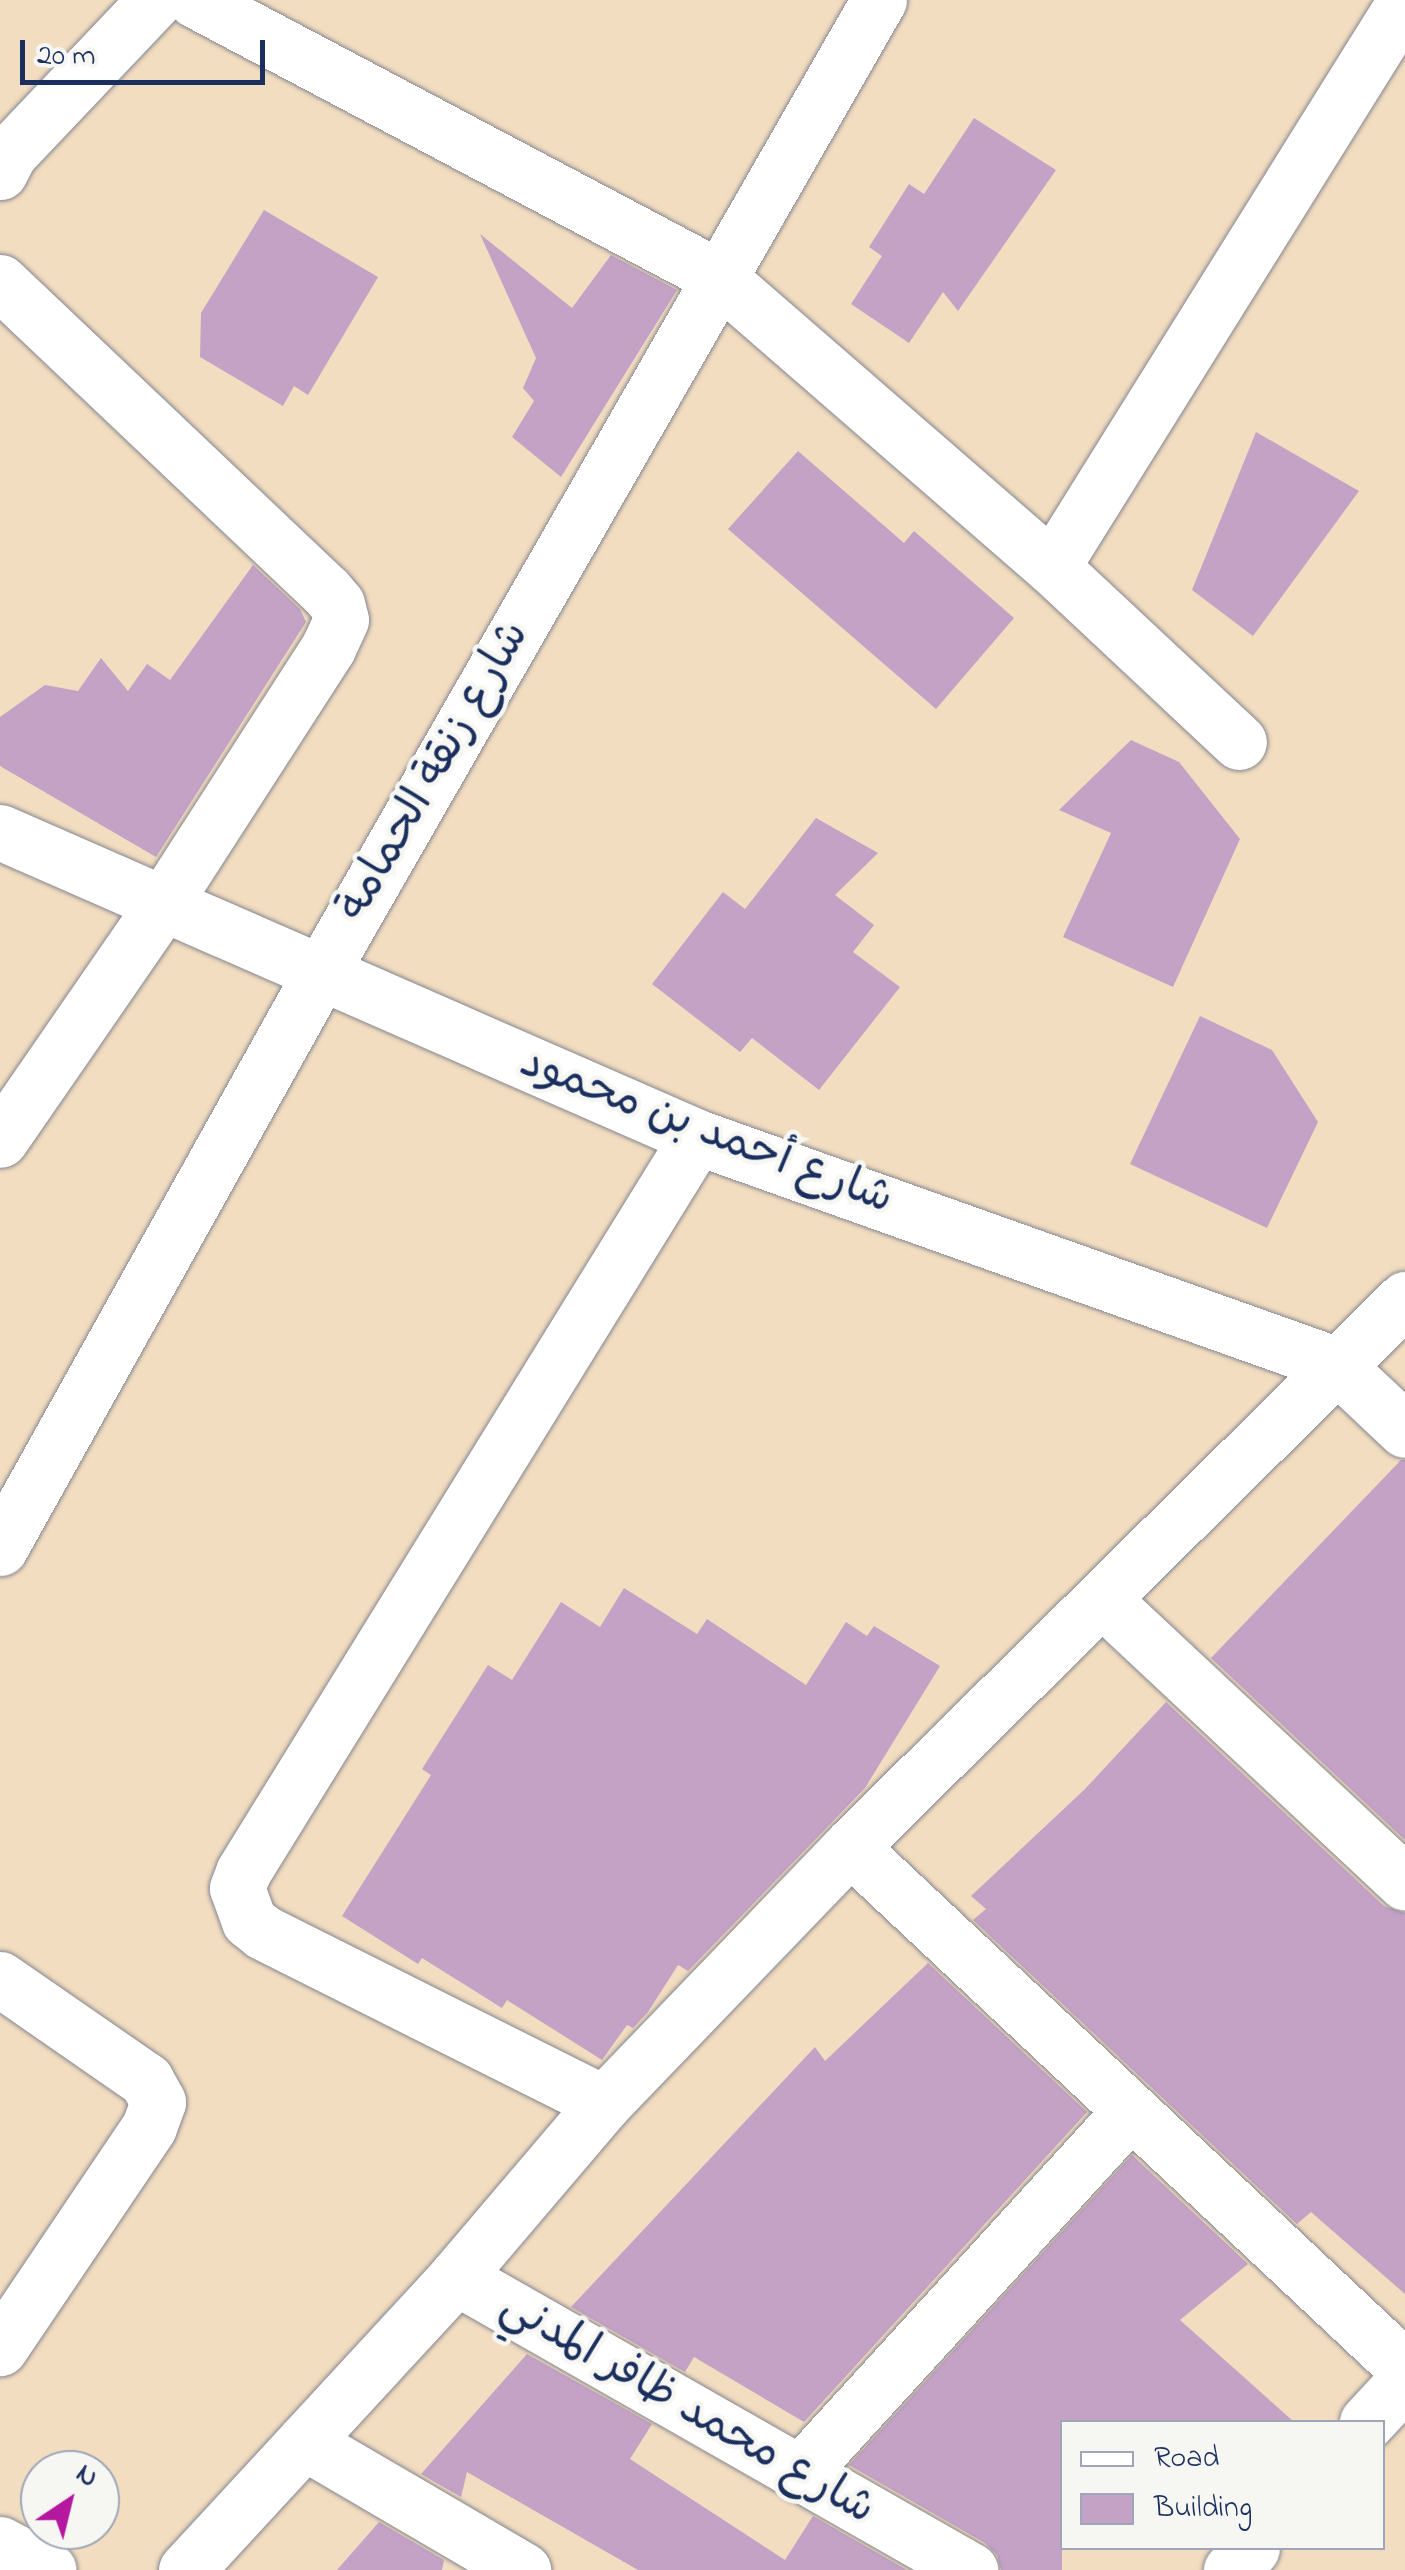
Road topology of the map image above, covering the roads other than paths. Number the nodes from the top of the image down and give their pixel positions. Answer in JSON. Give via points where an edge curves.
{"nodes":[{"id":1,"x":155,"y":0,"type":"edge"},
{"id":2,"x":194,"y":0,"type":"edge"},
{"id":3,"x":878,"y":0,"type":"edge"},
{"id":4,"x":1405,"y":0,"type":"edge"},
{"id":5,"x":0,"y":172,"type":"edge"},
{"id":6,"x":717,"y":276,"type":"junction"},
{"id":7,"x":0,"y":282,"type":"edge"},
{"id":8,"x":1052,"y":567,"type":"junction"},
{"id":9,"x":1239,"y":742,"type":"dead end"},
{"id":10,"x":0,"y":832,"type":"edge"},
{"id":11,"x":165,"y":901,"type":"junction"},
{"id":12,"x":320,"y":974,"type":"junction"},
{"id":13,"x":697,"y":1137,"type":"junction"},
{"id":14,"x":0,"y":1140,"type":"edge"},
{"id":15,"x":1405,"y":1299,"type":"edge"},
{"id":16,"x":1335,"y":1364,"type":"junction"},
{"id":17,"x":1405,"y":1430,"type":"edge"},
{"id":18,"x":0,"y":1548,"type":"edge"},
{"id":19,"x":1102,"y":1599,"type":"junction"},
{"id":20,"x":850,"y":1847,"type":"junction"},
{"id":21,"x":1405,"y":1883,"type":"edge"},
{"id":22,"x":0,"y":1979,"type":"edge"},
{"id":23,"x":604,"y":2103,"type":"junction"},
{"id":24,"x":1130,"y":2111,"type":"junction"},
{"id":25,"x":456,"y":2277,"type":"junction"},
{"id":26,"x":0,"y":2348,"type":"edge"},
{"id":27,"x":1405,"y":2368,"type":"edge"},
{"id":28,"x":1405,"y":2381,"type":"edge"},
{"id":29,"x":1369,"y":2420,"type":"edge"},
{"id":30,"x":304,"y":2442,"type":"junction"},
{"id":31,"x":799,"y":2474,"type":"junction"},
{"id":32,"x":0,"y":2544,"type":"edge"},
{"id":33,"x":1250,"y":2550,"type":"edge"},
{"id":34,"x":49,"y":2570,"type":"edge"},
{"id":35,"x":186,"y":2570,"type":"edge"},
{"id":36,"x":523,"y":2570,"type":"edge"},
{"id":37,"x":970,"y":2570,"type":"edge"},
{"id":38,"x":1231,"y":2570,"type":"edge"}],
"edges":[{"from":1,"to":5,"type":"street","via":[[9,154]]},
{"from":2,"to":6,"type":"street"},
{"from":3,"to":6,"type":"street","name":"شارع زنقة الحمامة"},
{"from":4,"to":8,"type":"street"},
{"from":6,"to":8,"type":"street"},
{"from":6,"to":12,"type":"street","name":"شارع زنقة الحمامة"},
{"from":7,"to":11,"type":"street","via":[[337,604],[336,634]]},
{"from":8,"to":9,"type":"street"},
{"from":10,"to":11,"type":"street","name":"شارع أحمد بن محمود"},
{"from":11,"to":12,"type":"street","name":"شارع أحمد بن محمود"},
{"from":11,"to":14,"type":"street"},
{"from":12,"to":13,"type":"street","name":"شارع أحمد بن محمود"},
{"from":12,"to":18,"type":"street","name":"شارع زنقة الحمامة"},
{"from":13,"to":16,"type":"street","name":"شارع أحمد بن محمود"},
{"from":13,"to":23,"type":"street","via":[[237,1888],[249,1920],[263,1932]]},
{"from":15,"to":16,"type":"street"},
{"from":16,"to":17,"type":"street","name":"شارع أحمد بن محمود"},
{"from":16,"to":19,"type":"street"},
{"from":19,"to":20,"type":"street"},
{"from":19,"to":21,"type":"street"},
{"from":20,"to":23,"type":"street"},
{"from":20,"to":24,"type":"street"},
{"from":22,"to":26,"type":"street","via":[[146,2080],[158,2102],[149,2127]]},
{"from":23,"to":25,"type":"street"},
{"from":24,"to":27,"type":"street"},
{"from":24,"to":31,"type":"street"},
{"from":25,"to":30,"type":"street"},
{"from":25,"to":31,"type":"street","name":"شارع محمد ظافر المدني"},
{"from":28,"to":29,"type":"street"},
{"from":30,"to":35,"type":"street"},
{"from":30,"to":36,"type":"street"},
{"from":31,"to":37,"type":"street","name":"شارع محمد ظافر المدني"},
{"from":32,"to":34,"type":"street"},
{"from":33,"to":38,"type":"street"}]}
